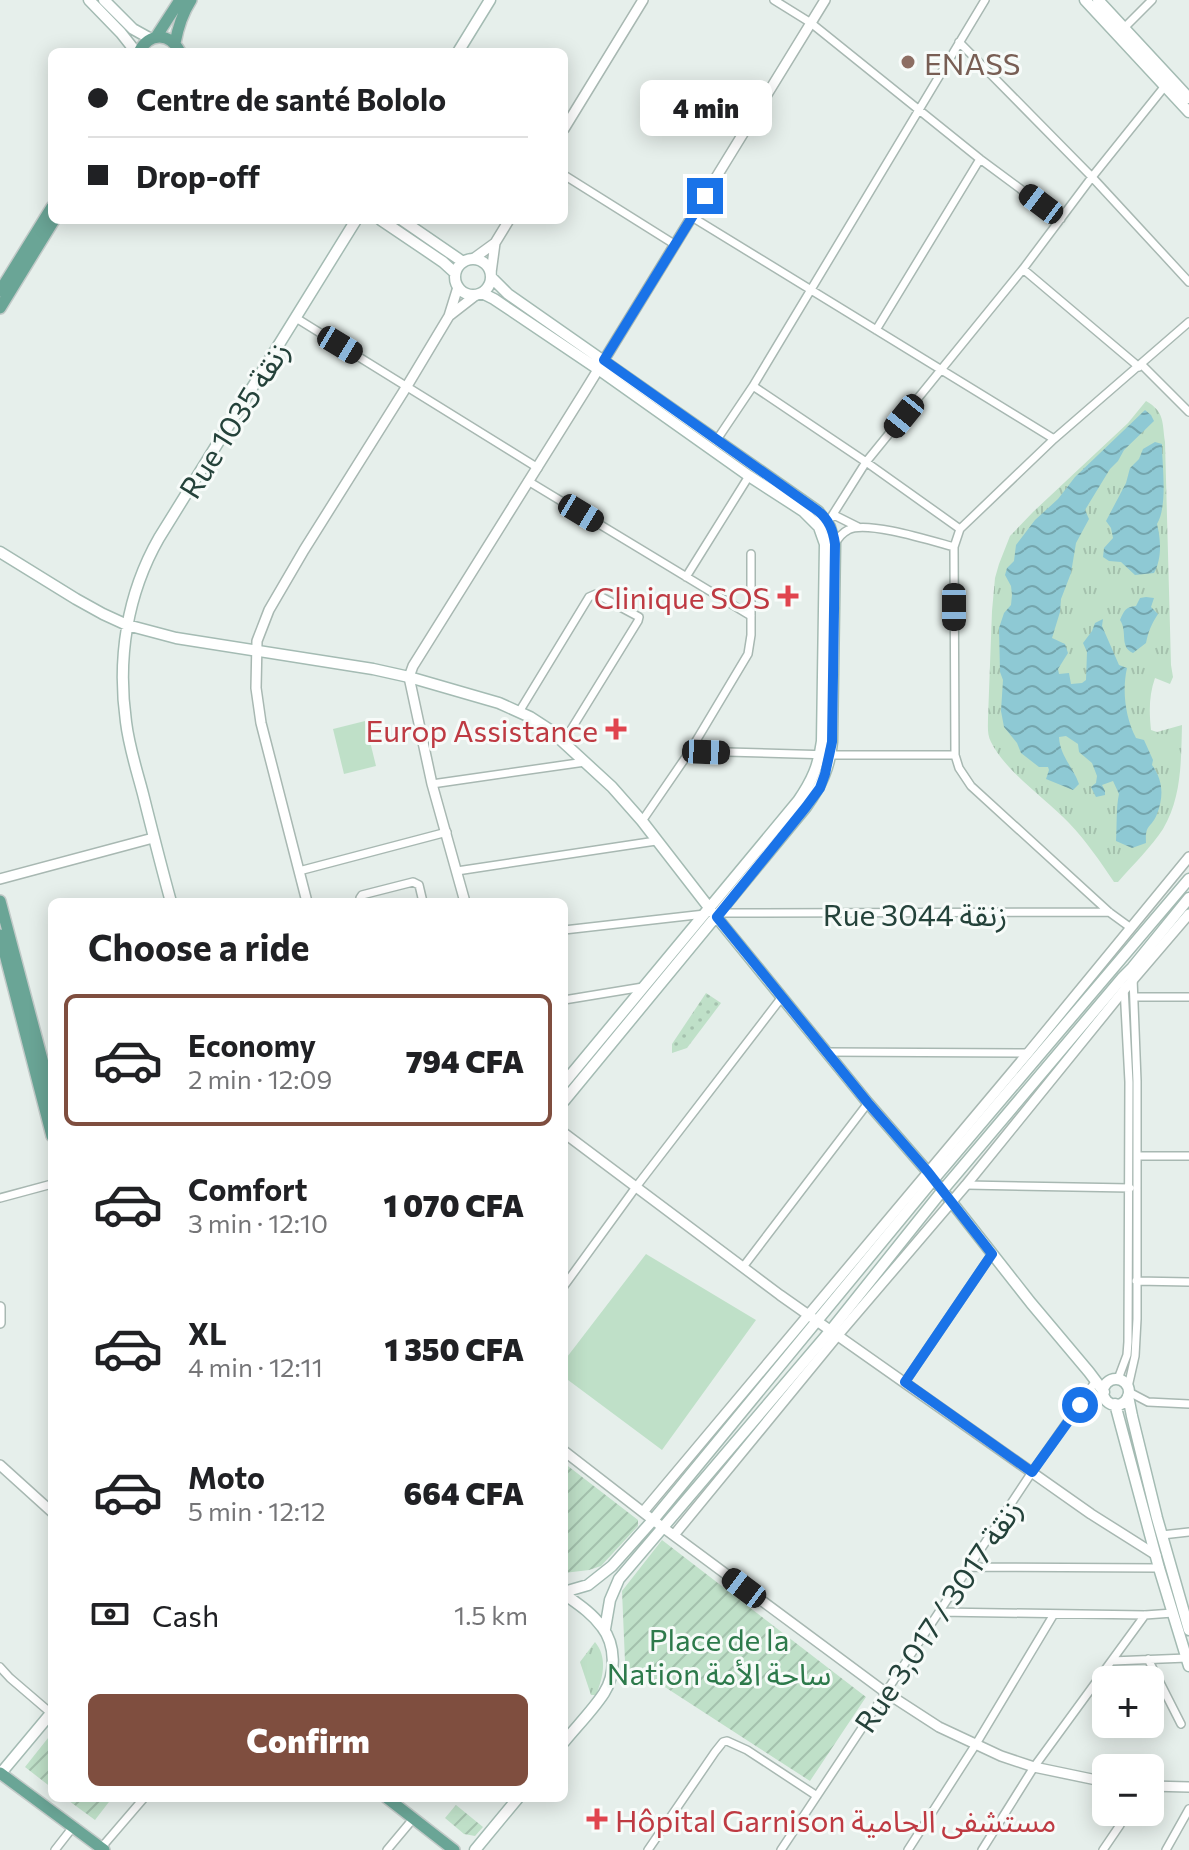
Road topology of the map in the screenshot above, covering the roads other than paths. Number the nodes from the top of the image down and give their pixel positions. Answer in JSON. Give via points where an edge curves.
{"nodes":[{"id":1,"x":89,"y":0,"type":"edge"},
{"id":2,"x":104,"y":0,"type":"edge"},
{"id":3,"x":180,"y":0,"type":"edge"},
{"id":4,"x":191,"y":0,"type":"edge"},
{"id":5,"x":490,"y":0,"type":"edge"},
{"id":6,"x":643,"y":0,"type":"edge"},
{"id":7,"x":774,"y":0,"type":"edge"},
{"id":8,"x":825,"y":0,"type":"edge"},
{"id":9,"x":985,"y":0,"type":"edge"},
{"id":10,"x":1085,"y":0,"type":"edge"},
{"id":11,"x":1098,"y":0,"type":"edge"},
{"id":12,"x":1152,"y":0,"type":"edge"},
{"id":13,"x":811,"y":23,"type":"junction"},
{"id":14,"x":1124,"y":28,"type":"junction"},
{"id":15,"x":153,"y":38,"type":"junction"},
{"id":16,"x":959,"y":42,"type":"junction"},
{"id":17,"x":134,"y":48,"type":"edge"},
{"id":18,"x":141,"y":48,"type":"edge"},
{"id":19,"x":178,"y":48,"type":"edge"},
{"id":20,"x":460,"y":48,"type":"edge"},
{"id":21,"x":1165,"y":86,"type":"junction"},
{"id":22,"x":1187,"y":92,"type":"edge"},
{"id":23,"x":920,"y":111,"type":"junction"},
{"id":24,"x":1189,"y":112,"type":"edge"},
{"id":25,"x":568,"y":122,"type":"edge"},
{"id":26,"x":980,"y":159,"type":"junction"},
{"id":27,"x":1092,"y":177,"type":"junction"},
{"id":28,"x":568,"y":178,"type":"edge"},
{"id":29,"x":48,"y":213,"type":"edge"},
{"id":30,"x":692,"y":217,"type":"junction"},
{"id":31,"x":1061,"y":219,"type":"junction"},
{"id":32,"x":52,"y":224,"type":"edge"},
{"id":33,"x":354,"y":224,"type":"edge"},
{"id":34,"x":387,"y":224,"type":"edge"},
{"id":35,"x":409,"y":224,"type":"edge"},
{"id":36,"x":507,"y":224,"type":"edge"},
{"id":37,"x":495,"y":243,"type":"junction"},
{"id":38,"x":674,"y":244,"type":"junction"},
{"id":39,"x":468,"y":260,"type":"junction"},
{"id":40,"x":1023,"y":269,"type":"junction"},
{"id":41,"x":455,"y":273,"type":"junction"},
{"id":42,"x":492,"y":276,"type":"junction"},
{"id":43,"x":1189,"y":282,"type":"edge"},
{"id":44,"x":458,"y":287,"type":"junction"},
{"id":45,"x":0,"y":291,"type":"edge"},
{"id":46,"x":811,"y":291,"type":"junction"},
{"id":47,"x":479,"y":294,"type":"junction"},
{"id":48,"x":0,"y":308,"type":"edge"},
{"id":49,"x":449,"y":316,"type":"junction"},
{"id":50,"x":296,"y":318,"type":"junction"},
{"id":51,"x":1189,"y":322,"type":"edge"},
{"id":52,"x":876,"y":330,"type":"junction"},
{"id":53,"x":601,"y":365,"type":"junction"},
{"id":54,"x":1140,"y":366,"type":"junction"},
{"id":55,"x":941,"y":369,"type":"junction"},
{"id":56,"x":407,"y":386,"type":"junction"},
{"id":57,"x":753,"y":386,"type":"junction"},
{"id":58,"x":1189,"y":412,"type":"edge"},
{"id":59,"x":1054,"y":439,"type":"junction"},
{"id":60,"x":716,"y":441,"type":"junction"},
{"id":61,"x":866,"y":462,"type":"junction"},
{"id":62,"x":538,"y":468,"type":"junction"},
{"id":63,"x":749,"y":476,"type":"junction"},
{"id":64,"x":528,"y":481,"type":"junction"},
{"id":65,"x":828,"y":523,"type":"junction"},
{"id":66,"x":858,"y":527,"type":"junction"},
{"id":67,"x":960,"y":529,"type":"junction"},
{"id":68,"x":835,"y":544,"type":"junction"},
{"id":69,"x":954,"y":547,"type":"junction"},
{"id":70,"x":0,"y":552,"type":"edge"},
{"id":71,"x":751,"y":554,"type":"dead end"},
{"id":72,"x":686,"y":577,"type":"junction"},
{"id":73,"x":751,"y":616,"type":"junction"},
{"id":74,"x":127,"y":625,"type":"junction"},
{"id":75,"x":256,"y":651,"type":"junction"},
{"id":76,"x":409,"y":677,"type":"junction"},
{"id":77,"x":519,"y":712,"type":"junction"},
{"id":78,"x":564,"y":741,"type":"junction"},
{"id":79,"x":690,"y":751,"type":"junction"},
{"id":80,"x":826,"y":755,"type":"junction"},
{"id":81,"x":955,"y":755,"type":"junction"},
{"id":82,"x":586,"y":762,"type":"junction"},
{"id":83,"x":432,"y":784,"type":"junction"},
{"id":84,"x":642,"y":821,"type":"junction"},
{"id":85,"x":447,"y":832,"type":"junction"},
{"id":86,"x":153,"y":838,"type":"junction"},
{"id":87,"x":656,"y":841,"type":"junction"},
{"id":88,"x":1189,"y":857,"type":"edge"},
{"id":89,"x":299,"y":871,"type":"junction"},
{"id":90,"x":457,"y":871,"type":"junction"},
{"id":91,"x":0,"y":879,"type":"edge"},
{"id":92,"x":1189,"y":879,"type":"edge"},
{"id":93,"x":170,"y":898,"type":"edge"},
{"id":94,"x":306,"y":898,"type":"edge"},
{"id":95,"x":360,"y":898,"type":"edge"},
{"id":96,"x":422,"y":898,"type":"edge"},
{"id":97,"x":464,"y":898,"type":"edge"},
{"id":98,"x":1189,"y":898,"type":"edge"},
{"id":99,"x":0,"y":901,"type":"edge"},
{"id":100,"x":1109,"y":912,"type":"junction"},
{"id":101,"x":713,"y":913,"type":"junction"},
{"id":102,"x":1189,"y":914,"type":"edge"},
{"id":103,"x":1131,"y":928,"type":"junction"},
{"id":104,"x":568,"y":930,"type":"edge"},
{"id":105,"x":0,"y":935,"type":"edge"},
{"id":106,"x":1128,"y":979,"type":"junction"},
{"id":107,"x":643,"y":987,"type":"junction"},
{"id":108,"x":1124,"y":990,"type":"junction"},
{"id":109,"x":782,"y":997,"type":"junction"},
{"id":110,"x":1135,"y":997,"type":"junction"},
{"id":111,"x":1189,"y":997,"type":"edge"},
{"id":112,"x":568,"y":999,"type":"edge"},
{"id":113,"x":827,"y":1052,"type":"junction"},
{"id":114,"x":1028,"y":1053,"type":"junction"},
{"id":115,"x":568,"y":1078,"type":"edge"},
{"id":116,"x":48,"y":1082,"type":"edge"},
{"id":117,"x":568,"y":1096,"type":"edge"},
{"id":118,"x":868,"y":1103,"type":"junction"},
{"id":119,"x":48,"y":1121,"type":"edge"},
{"id":120,"x":568,"y":1136,"type":"edge"},
{"id":121,"x":1137,"y":1156,"type":"junction"},
{"id":122,"x":1189,"y":1156,"type":"edge"},
{"id":123,"x":931,"y":1176,"type":"junction"},
{"id":124,"x":48,"y":1185,"type":"edge"},
{"id":125,"x":966,"y":1185,"type":"junction"},
{"id":126,"x":636,"y":1187,"type":"junction"},
{"id":127,"x":1130,"y":1188,"type":"junction"},
{"id":128,"x":942,"y":1191,"type":"junction"},
{"id":129,"x":0,"y":1198,"type":"edge"},
{"id":130,"x":950,"y":1202,"type":"junction"},
{"id":131,"x":992,"y":1254,"type":"junction"},
{"id":132,"x":743,"y":1267,"type":"junction"},
{"id":133,"x":568,"y":1280,"type":"edge"},
{"id":134,"x":1136,"y":1281,"type":"junction"},
{"id":135,"x":1189,"y":1282,"type":"edge"},
{"id":136,"x":0,"y":1307,"type":"edge"},
{"id":137,"x":812,"y":1317,"type":"junction"},
{"id":138,"x":0,"y":1323,"type":"edge"},
{"id":139,"x":834,"y":1333,"type":"junction"},
{"id":140,"x":1089,"y":1372,"type":"junction"},
{"id":141,"x":1114,"y":1380,"type":"junction"},
{"id":142,"x":905,"y":1382,"type":"junction"},
{"id":143,"x":1095,"y":1382,"type":"junction"},
{"id":144,"x":1104,"y":1392,"type":"junction"},
{"id":145,"x":1129,"y":1392,"type":"junction"},
{"id":146,"x":1115,"y":1404,"type":"junction"},
{"id":147,"x":1189,"y":1404,"type":"edge"},
{"id":148,"x":568,"y":1454,"type":"edge"},
{"id":149,"x":0,"y":1465,"type":"edge"},
{"id":150,"x":1032,"y":1472,"type":"junction"},
{"id":151,"x":48,"y":1508,"type":"edge"},
{"id":152,"x":643,"y":1512,"type":"junction"},
{"id":153,"x":653,"y":1520,"type":"junction"},
{"id":154,"x":664,"y":1528,"type":"junction"},
{"id":155,"x":1189,"y":1532,"type":"edge"},
{"id":156,"x":674,"y":1535,"type":"junction"},
{"id":157,"x":1162,"y":1535,"type":"junction"},
{"id":158,"x":1156,"y":1555,"type":"junction"},
{"id":159,"x":969,"y":1567,"type":"junction"},
{"id":160,"x":1159,"y":1568,"type":"junction"},
{"id":161,"x":568,"y":1592,"type":"edge"},
{"id":162,"x":568,"y":1596,"type":"edge"},
{"id":163,"x":939,"y":1612,"type":"junction"},
{"id":164,"x":1173,"y":1613,"type":"junction"},
{"id":165,"x":1054,"y":1614,"type":"junction"},
{"id":166,"x":1145,"y":1615,"type":"junction"},
{"id":167,"x":605,"y":1629,"type":"junction"},
{"id":168,"x":1189,"y":1630,"type":"edge"},
{"id":169,"x":1148,"y":1659,"type":"junction"},
{"id":170,"x":1112,"y":1661,"type":"junction"},
{"id":171,"x":1188,"y":1662,"type":"edge"},
{"id":172,"x":0,"y":1667,"type":"edge"},
{"id":173,"x":885,"y":1692,"type":"junction"},
{"id":174,"x":48,"y":1710,"type":"edge"},
{"id":175,"x":48,"y":1718,"type":"edge"},
{"id":176,"x":1181,"y":1724,"type":"dead end"},
{"id":177,"x":568,"y":1737,"type":"edge"},
{"id":178,"x":976,"y":1744,"type":"junction"},
{"id":179,"x":1034,"y":1767,"type":"junction"},
{"id":180,"x":0,"y":1774,"type":"edge"},
{"id":181,"x":1092,"y":1779,"type":"edge"},
{"id":182,"x":1164,"y":1786,"type":"edge"},
{"id":183,"x":1189,"y":1787,"type":"edge"},
{"id":184,"x":817,"y":1796,"type":"junction"},
{"id":185,"x":141,"y":1802,"type":"edge"},
{"id":186,"x":392,"y":1802,"type":"edge"},
{"id":187,"x":515,"y":1802,"type":"edge"},
{"id":188,"x":1189,"y":1809,"type":"edge"},
{"id":189,"x":413,"y":1819,"type":"junction"},
{"id":190,"x":1119,"y":1826,"type":"edge"},
{"id":191,"x":73,"y":1827,"type":"junction"},
{"id":192,"x":102,"y":1849,"type":"edge"},
{"id":193,"x":55,"y":1850,"type":"edge"},
{"id":194,"x":387,"y":1850,"type":"edge"},
{"id":195,"x":454,"y":1850,"type":"edge"},
{"id":196,"x":475,"y":1850,"type":"edge"},
{"id":197,"x":648,"y":1850,"type":"edge"},
{"id":198,"x":781,"y":1850,"type":"edge"},
{"id":199,"x":908,"y":1850,"type":"edge"},
{"id":200,"x":982,"y":1850,"type":"edge"},
{"id":201,"x":1103,"y":1850,"type":"edge"},
{"id":202,"x":1166,"y":1850,"type":"edge"}],
"edges":[{"from":1,"to":17,"type":"main road"},
{"from":2,"to":15,"type":"main road","via":[[133,29]]},
{"from":3,"to":15,"type":"main road"},
{"from":4,"to":19,"type":"main road","via":[[178,26]]},
{"from":5,"to":20,"type":"main road"},
{"from":6,"to":25,"type":"street"},
{"from":7,"to":13,"type":"street"},
{"from":8,"to":13,"type":"street"},
{"from":9,"to":16,"type":"street"},
{"from":10,"to":21,"type":"main road"},
{"from":11,"to":14,"type":"main road"},
{"from":12,"to":14,"type":"street"},
{"from":13,"to":23,"type":"street"},
{"from":13,"to":30,"type":"street"},
{"from":14,"to":22,"type":"main road"},
{"from":15,"to":18,"type":"main road"},
{"from":15,"to":19,"type":"main road","via":[[166,38]]},
{"from":16,"to":23,"type":"street"},
{"from":16,"to":27,"type":"street"},
{"from":21,"to":24,"type":"main road"},
{"from":21,"to":27,"type":"street"},
{"from":23,"to":26,"type":"street"},
{"from":23,"to":46,"type":"street"},
{"from":26,"to":31,"type":"street"},
{"from":26,"to":52,"type":"street"},
{"from":27,"to":31,"type":"street"},
{"from":27,"to":43,"type":"street"},
{"from":28,"to":38,"type":"street"},
{"from":29,"to":45,"type":"main road"},
{"from":30,"to":38,"type":"street"},
{"from":30,"to":46,"type":"street"},
{"from":31,"to":40,"type":"street"},
{"from":32,"to":48,"type":"main road"},
{"from":33,"to":50,"type":"main road","name":"Rue 1035 زنقة"},
{"from":34,"to":41,"type":"main road"},
{"from":35,"to":39,"type":"main road"},
{"from":36,"to":37,"type":"street"},
{"from":37,"to":39,"type":"street"},
{"from":37,"to":42,"type":"street"},
{"from":38,"to":53,"type":"street"},
{"from":39,"to":41,"type":"main road"},
{"from":39,"to":42,"type":"main road","via":[[484,263]]},
{"from":40,"to":54,"type":"street"},
{"from":40,"to":55,"type":"street"},
{"from":41,"to":44,"type":"main road"},
{"from":42,"to":47,"type":"main road","via":[[487,290]]},
{"from":42,"to":53,"type":"main road"},
{"from":44,"to":47,"type":"main road","via":[[466,294]]},
{"from":44,"to":49,"type":"street"},
{"from":46,"to":52,"type":"street"},
{"from":46,"to":57,"type":"street"},
{"from":47,"to":49,"type":"street"},
{"from":47,"to":53,"type":"main road"},
{"from":49,"to":56,"type":"street"},
{"from":50,"to":56,"type":"street"},
{"from":50,"to":74,"type":"main road","name":"Rue 1035 زنقة","via":[[147,559]]},
{"from":51,"to":54,"type":"street"},
{"from":52,"to":55,"type":"street"},
{"from":53,"to":60,"type":"main road"},
{"from":53,"to":62,"type":"street"},
{"from":53,"to":63,"type":"main road"},
{"from":54,"to":58,"type":"street"},
{"from":54,"to":59,"type":"street"},
{"from":55,"to":59,"type":"street"},
{"from":55,"to":61,"type":"street"},
{"from":56,"to":62,"type":"street"},
{"from":56,"to":75,"type":"street","via":[[269,610]]},
{"from":57,"to":60,"type":"street"},
{"from":57,"to":61,"type":"street"},
{"from":59,"to":67,"type":"street"},
{"from":60,"to":65,"type":"main road"},
{"from":61,"to":65,"type":"street"},
{"from":61,"to":67,"type":"street"},
{"from":62,"to":64,"type":"street"},
{"from":63,"to":65,"type":"main road","via":[[817,523]]},
{"from":63,"to":72,"type":"street"},
{"from":64,"to":72,"type":"street"},
{"from":64,"to":76,"type":"street"},
{"from":65,"to":66,"type":"street"},
{"from":65,"to":68,"type":"main road"},
{"from":65,"to":80,"type":"main road","via":[[822,741]]},
{"from":66,"to":68,"type":"street"},
{"from":66,"to":69,"type":"street"},
{"from":67,"to":69,"type":"street"},
{"from":68,"to":80,"type":"main road"},
{"from":69,"to":81,"type":"street"},
{"from":70,"to":74,"type":"main road"},
{"from":71,"to":73,"type":"street"},
{"from":72,"to":73,"type":"street"},
{"from":73,"to":79,"type":"street","via":[[748,654]]},
{"from":74,"to":75,"type":"main road"},
{"from":74,"to":86,"type":"main road","name":"Rue 1035 زنقة","via":[[126,723]]},
{"from":75,"to":76,"type":"main road"},
{"from":75,"to":89,"type":"street","via":[[261,723]]},
{"from":76,"to":77,"type":"main road"},
{"from":76,"to":83,"type":"street"},
{"from":77,"to":78,"type":"main road"},
{"from":77,"to":78,"type":"street","via":[[589,597],[596,594],[639,617]]},
{"from":78,"to":82,"type":"main road"},
{"from":79,"to":80,"type":"street"},
{"from":79,"to":84,"type":"street"},
{"from":80,"to":81,"type":"street"},
{"from":80,"to":101,"type":"main road","via":[[820,788]]},
{"from":81,"to":100,"type":"street","via":[[971,786]]},
{"from":82,"to":83,"type":"street"},
{"from":82,"to":84,"type":"main road"},
{"from":83,"to":85,"type":"street"},
{"from":84,"to":87,"type":"main road"},
{"from":85,"to":89,"type":"street"},
{"from":85,"to":90,"type":"street"},
{"from":86,"to":91,"type":"street"},
{"from":86,"to":93,"type":"main road","name":"Rue 1035 زنقة"},
{"from":87,"to":90,"type":"street"},
{"from":87,"to":101,"type":"main road"},
{"from":88,"to":103,"type":"street"},
{"from":89,"to":94,"type":"street"},
{"from":90,"to":97,"type":"street"},
{"from":92,"to":123,"type":"main road"},
{"from":95,"to":96,"type":"street","via":[[413,882]]},
{"from":98,"to":106,"type":"main road"},
{"from":99,"to":116,"type":"main road"},
{"from":100,"to":101,"type":"street","name":"Rue 3044 زنقة"},
{"from":100,"to":103,"type":"street"},
{"from":101,"to":104,"type":"street","name":"Rue 3044 زنقة"},
{"from":101,"to":107,"type":"main road"},
{"from":101,"to":109,"type":"main road"},
{"from":101,"to":117,"type":"main road"},
{"from":102,"to":106,"type":"street"},
{"from":103,"to":114,"type":"street"},
{"from":105,"to":119,"type":"main road"},
{"from":106,"to":108,"type":"street"},
{"from":106,"to":110,"type":"street"},
{"from":106,"to":128,"type":"main road"},
{"from":107,"to":112,"type":"street"},
{"from":107,"to":115,"type":"main road"},
{"from":108,"to":125,"type":"street"},
{"from":108,"to":127,"type":"street"},
{"from":109,"to":113,"type":"main road"},
{"from":109,"to":126,"type":"street"},
{"from":110,"to":111,"type":"street"},
{"from":110,"to":121,"type":"street"},
{"from":113,"to":114,"type":"street"},
{"from":113,"to":118,"type":"main road"},
{"from":114,"to":123,"type":"street"},
{"from":118,"to":123,"type":"main road"},
{"from":118,"to":132,"type":"street"},
{"from":120,"to":126,"type":"street"},
{"from":121,"to":122,"type":"street"},
{"from":121,"to":134,"type":"street"},
{"from":123,"to":128,"type":"main road"},
{"from":123,"to":137,"type":"main road"},
{"from":124,"to":129,"type":"street"},
{"from":125,"to":127,"type":"street"},
{"from":125,"to":130,"type":"street"},
{"from":126,"to":132,"type":"street"},
{"from":126,"to":133,"type":"street"},
{"from":127,"to":141,"type":"street","via":[[1127,1355]]},
{"from":128,"to":130,"type":"main road"},
{"from":128,"to":139,"type":"main road"},
{"from":130,"to":131,"type":"main road"},
{"from":130,"to":139,"type":"street"},
{"from":131,"to":140,"type":"main road"},
{"from":131,"to":142,"type":"street"},
{"from":132,"to":137,"type":"street"},
{"from":134,"to":135,"type":"street"},
{"from":134,"to":145,"type":"street"},
{"from":136,"to":138,"type":"street"},
{"from":137,"to":139,"type":"street"},
{"from":137,"to":152,"type":"street"},
{"from":137,"to":153,"type":"main road"},
{"from":139,"to":142,"type":"street"},
{"from":139,"to":154,"type":"main road"},
{"from":139,"to":156,"type":"street"},
{"from":140,"to":141,"type":"main road"},
{"from":140,"to":143,"type":"main road"},
{"from":141,"to":144,"type":"main road"},
{"from":141,"to":145,"type":"main road","via":[[1126,1383]]},
{"from":142,"to":150,"type":"street"},
{"from":143,"to":144,"type":"main road"},
{"from":143,"to":150,"type":"street","name":"Rue 3,017 / زنقة 3017"},
{"from":144,"to":146,"type":"main road"},
{"from":145,"to":146,"type":"main road","via":[[1123,1403]]},
{"from":145,"to":147,"type":"street","via":[[1148,1402]]},
{"from":145,"to":157,"type":"main road"},
{"from":146,"to":158,"type":"main road"},
{"from":148,"to":152,"type":"street"},
{"from":149,"to":151,"type":"street"},
{"from":150,"to":158,"type":"street"},
{"from":150,"to":159,"type":"street","name":"Rue 3,017 / زنقة 3017"},
{"from":152,"to":153,"type":"street"},
{"from":153,"to":154,"type":"street"},
{"from":153,"to":161,"type":"main road","via":[[612,1566],[588,1585]]},
{"from":154,"to":156,"type":"street"},
{"from":154,"to":167,"type":"main road","via":[[619,1579]]},
{"from":155,"to":157,"type":"street"},
{"from":156,"to":173,"type":"street"},
{"from":157,"to":168,"type":"main road"},
{"from":158,"to":160,"type":"main road"},
{"from":159,"to":160,"type":"street"},
{"from":159,"to":163,"type":"street","name":"Rue 3,017 / زنقة 3017"},
{"from":160,"to":164,"type":"main road"},
{"from":162,"to":167,"type":"main road"},
{"from":163,"to":165,"type":"street"},
{"from":163,"to":173,"type":"street","name":"Rue 3,017 / زنقة 3017"},
{"from":164,"to":166,"type":"street"},
{"from":164,"to":171,"type":"main road"},
{"from":165,"to":166,"type":"street"},
{"from":165,"to":178,"type":"street"},
{"from":166,"to":170,"type":"street"},
{"from":167,"to":177,"type":"main road","via":[[612,1677]]},
{"from":169,"to":170,"type":"street"},
{"from":169,"to":171,"type":"street"},
{"from":169,"to":176,"type":"street"},
{"from":170,"to":179,"type":"street"},
{"from":172,"to":174,"type":"street"},
{"from":173,"to":178,"type":"street"},
{"from":173,"to":184,"type":"street","name":"Rue 3,017 / زنقة 3017"},
{"from":175,"to":180,"type":"main road"},
{"from":178,"to":179,"type":"street"},
{"from":178,"to":199,"type":"street"},
{"from":179,"to":181,"type":"street"},
{"from":179,"to":200,"type":"street"},
{"from":180,"to":191,"type":"main road"},
{"from":182,"to":183,"type":"street"},
{"from":184,"to":197,"type":"street","via":[[747,1750],[723,1742]]},
{"from":184,"to":198,"type":"street","name":"Rue 3,017 / زنقة 3017"},
{"from":185,"to":192,"type":"street"},
{"from":186,"to":189,"type":"main road"},
{"from":187,"to":196,"type":"main road"},
{"from":188,"to":202,"type":"street"},
{"from":189,"to":194,"type":"street"},
{"from":189,"to":195,"type":"main road"},
{"from":190,"to":201,"type":"street"},
{"from":191,"to":192,"type":"main road"},
{"from":191,"to":193,"type":"street"}]}
